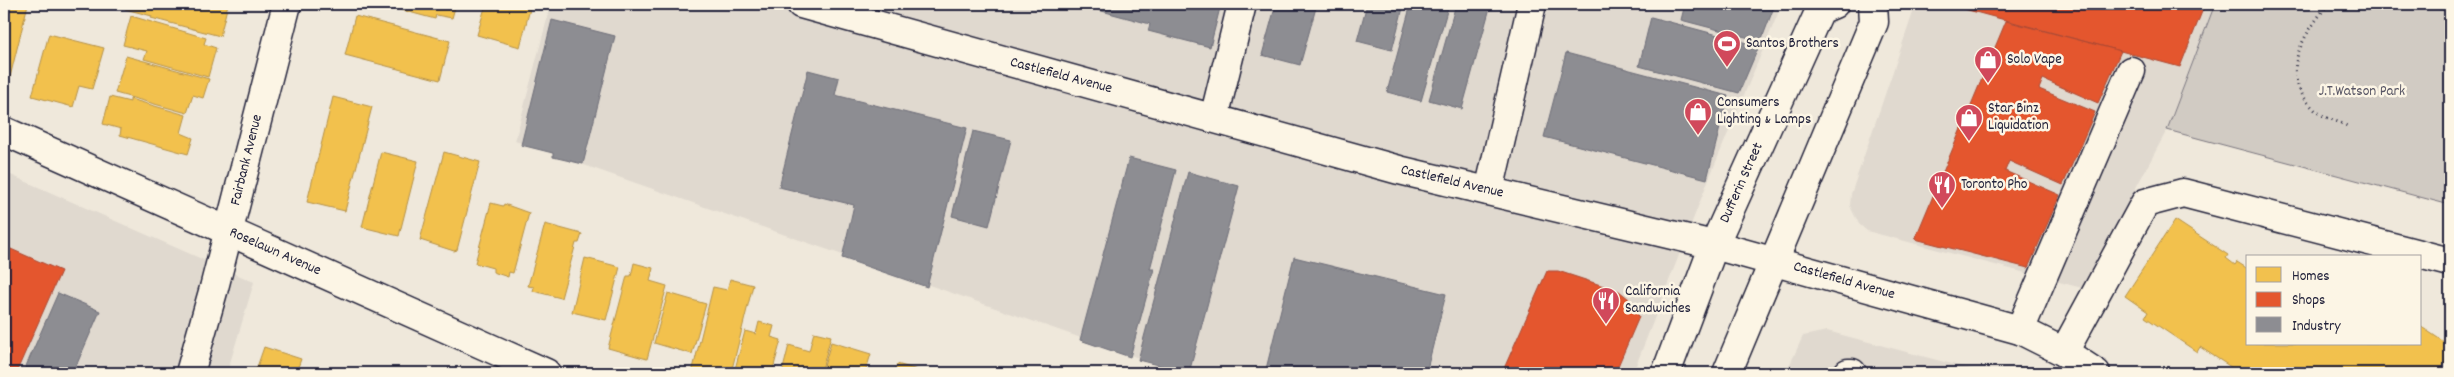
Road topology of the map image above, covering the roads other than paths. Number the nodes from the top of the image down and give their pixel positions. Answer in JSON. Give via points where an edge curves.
{"nodes":[{"id":1,"x":287,"y":4,"type":"edge"},
{"id":2,"x":801,"y":4,"type":"edge"},
{"id":3,"x":1242,"y":4,"type":"edge"},
{"id":4,"x":1532,"y":4,"type":"edge"},
{"id":5,"x":1834,"y":4,"type":"edge"},
{"id":6,"x":1873,"y":4,"type":"edge"},
{"id":7,"x":2131,"y":71,"type":"dead end"},
{"id":8,"x":1214,"y":118,"type":"junction"},
{"id":9,"x":4,"y":131,"type":"edge"},
{"id":10,"x":1489,"y":191,"type":"junction"},
{"id":11,"x":228,"y":232,"type":"junction"},
{"id":12,"x":1714,"y":245,"type":"junction"},
{"id":13,"x":1775,"y":260,"type":"junction"},
{"id":14,"x":2450,"y":262,"type":"edge"},
{"id":15,"x":2020,"y":330,"type":"junction"},
{"id":16,"x":2064,"y":352,"type":"junction"},
{"id":17,"x":190,"y":373,"type":"edge"},
{"id":18,"x":546,"y":373,"type":"edge"},
{"id":19,"x":1666,"y":373,"type":"edge"},
{"id":20,"x":1727,"y":373,"type":"edge"},
{"id":21,"x":1848,"y":373,"type":"edge"},
{"id":22,"x":1852,"y":373,"type":"edge"},
{"id":23,"x":2096,"y":373,"type":"edge"}],
"edges":[{"from":1,"to":11,"type":"street","name":"Fairbank Avenue"},
{"from":2,"to":8,"type":"street","name":"Castlefield Avenue"},
{"from":3,"to":8,"type":"street"},
{"from":4,"to":10,"type":"street"},
{"from":5,"to":12,"type":"street","name":"Dufferin Street","via":[[1820,10]]},
{"from":6,"to":13,"type":"street","via":[[1874,22]]},
{"from":7,"to":15,"type":"street"},
{"from":8,"to":10,"type":"street","name":"Castlefield Avenue","via":[[1399,170]]},
{"from":9,"to":11,"type":"street","name":"Roselawn Avenue"},
{"from":10,"to":12,"type":"street","name":"Castlefield Avenue"},
{"from":11,"to":17,"type":"street","name":"Fairbank Avenue"},
{"from":11,"to":18,"type":"street","name":"Roselawn Avenue"},
{"from":12,"to":13,"type":"street","name":"Castlefield Avenue"},
{"from":12,"to":19,"type":"street","name":"Dufferin Street"},
{"from":13,"to":15,"type":"street","name":"Castlefield Avenue"},
{"from":13,"to":20,"type":"street"},
{"from":14,"to":16,"type":"street","via":[[2183,193],[2144,203]]},
{"from":15,"to":16,"type":"street","name":"Castlefield Avenue"},
{"from":16,"to":23,"type":"street","name":"Castlefield Avenue"},
{"from":21,"to":22,"type":"street"}]}
